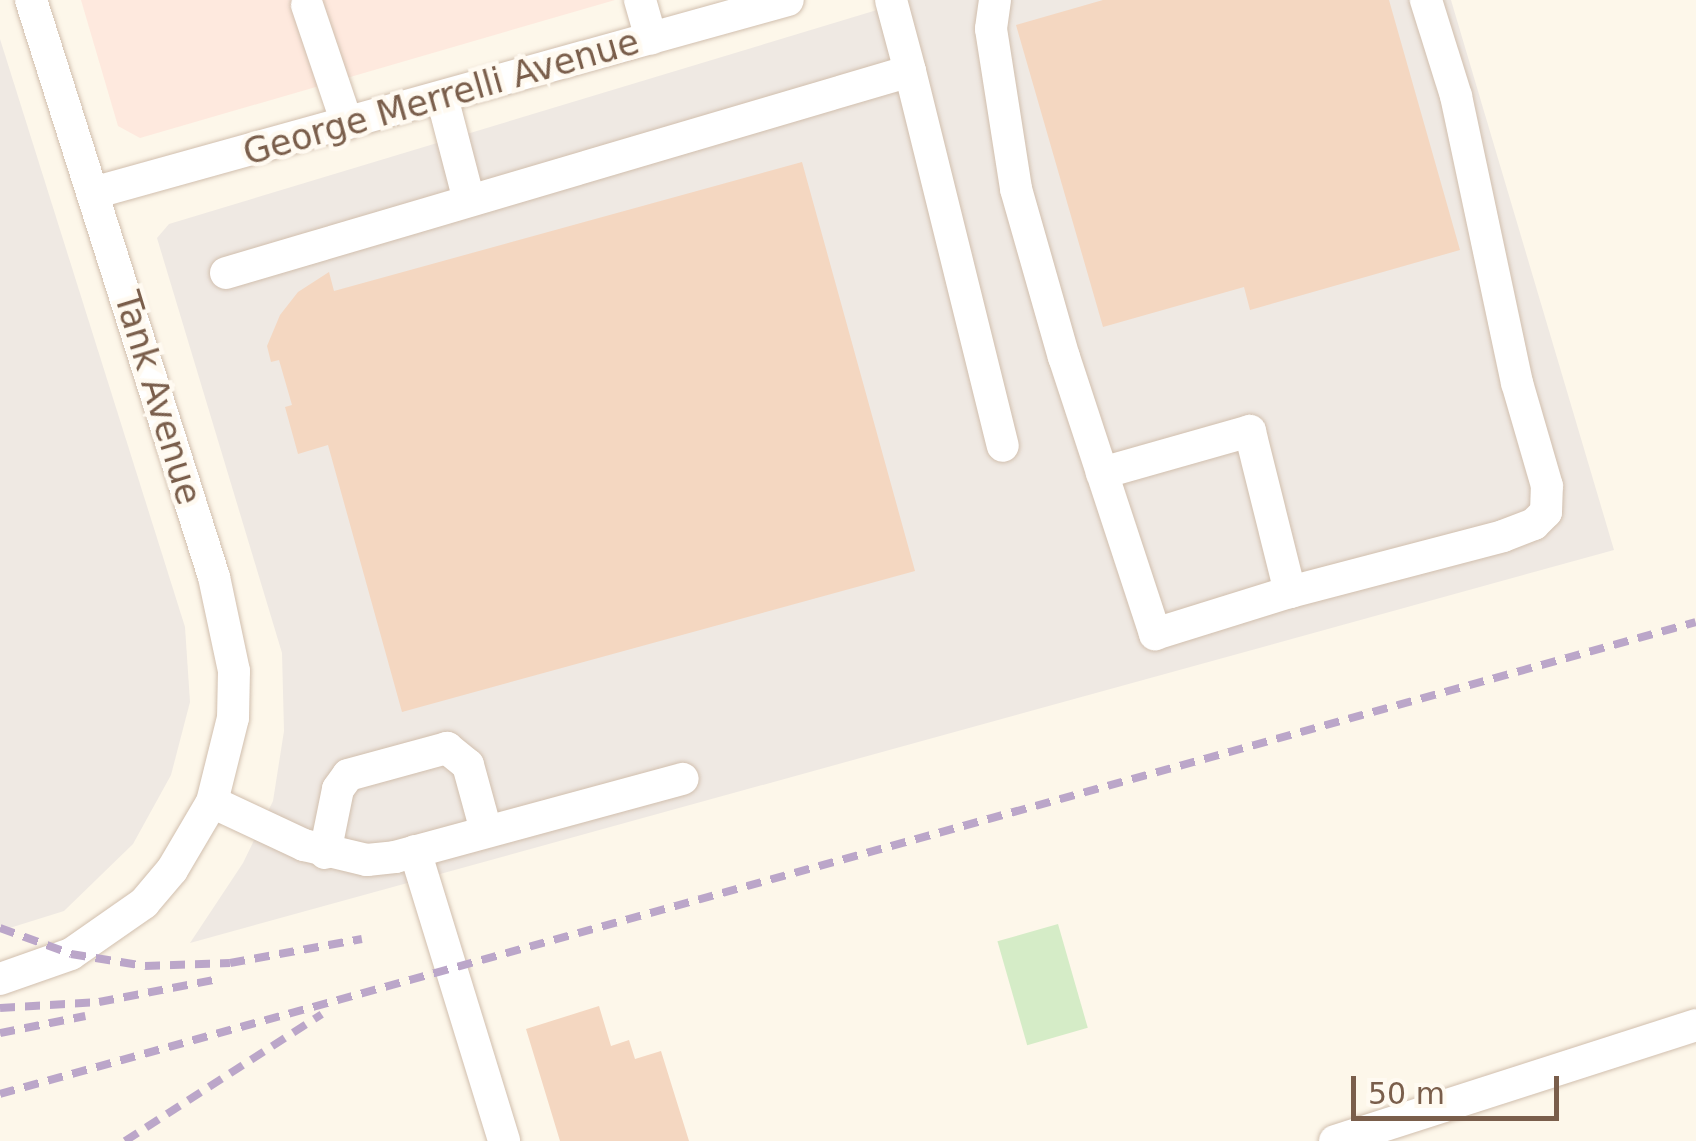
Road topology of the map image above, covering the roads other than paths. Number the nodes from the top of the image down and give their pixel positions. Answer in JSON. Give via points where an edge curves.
{"nodes":[{"id":1,"x":32,"y":0,"type":"edge"},
{"id":2,"x":640,"y":0,"type":"edge"},
{"id":3,"x":788,"y":0,"type":"edge"},
{"id":4,"x":891,"y":0,"type":"edge"},
{"id":5,"x":995,"y":0,"type":"edge"},
{"id":6,"x":1426,"y":0,"type":"edge"},
{"id":7,"x":307,"y":6,"type":"dead end"},
{"id":8,"x":651,"y":38,"type":"junction"},
{"id":9,"x":910,"y":71,"type":"junction"},
{"id":10,"x":442,"y":97,"type":"junction"},
{"id":11,"x":347,"y":123,"type":"junction"},
{"id":12,"x":93,"y":193,"type":"junction"},
{"id":13,"x":469,"y":201,"type":"junction"},
{"id":14,"x":226,"y":273,"type":"dead end"},
{"id":15,"x":1003,"y":446,"type":"dead end"},
{"id":16,"x":1102,"y":473,"type":"junction"},
{"id":17,"x":1290,"y":592,"type":"junction"},
{"id":18,"x":683,"y":780,"type":"dead end"},
{"id":19,"x":212,"y":802,"type":"junction"},
{"id":20,"x":486,"y":831,"type":"junction"},
{"id":21,"x":414,"y":851,"type":"junction"},
{"id":22,"x":325,"y":853,"type":"junction"},
{"id":23,"x":0,"y":979,"type":"edge"},
{"id":24,"x":1696,"y":1026,"type":"edge"},
{"id":25,"x":1408,"y":1130,"type":"edge"},
{"id":26,"x":504,"y":1141,"type":"edge"},
{"id":27,"x":1335,"y":1141,"type":"edge"}],
"edges":[{"from":1,"to":12,"type":"street","name":"Tank Avenue"},
{"from":2,"to":8,"type":"street"},
{"from":3,"to":8,"type":"street","name":"George Merrelli Avenue"},
{"from":4,"to":9,"type":"street"},
{"from":5,"to":16,"type":"street","via":[[991,29],[1016,189]]},
{"from":6,"to":17,"type":"street","via":[[1460,114],[1517,383],[1547,486],[1546,512],[1503,536]]},
{"from":7,"to":11,"type":"street"},
{"from":8,"to":10,"type":"street","name":"George Merrelli Avenue"},
{"from":9,"to":13,"type":"street"},
{"from":9,"to":15,"type":"street"},
{"from":10,"to":11,"type":"street","name":"George Merrelli Avenue"},
{"from":10,"to":13,"type":"street"},
{"from":11,"to":12,"type":"street","name":"George Merrelli Avenue"},
{"from":12,"to":19,"type":"street","name":"Tank Avenue","via":[[227,624],[233,718]]},
{"from":13,"to":14,"type":"street"},
{"from":16,"to":17,"type":"street","via":[[1155,634]]},
{"from":16,"to":17,"type":"street","via":[[1250,431]]},
{"from":18,"to":20,"type":"street"},
{"from":19,"to":22,"type":"street"},
{"from":19,"to":23,"type":"street","name":"Tank Avenue","via":[[144,903],[72,954]]},
{"from":20,"to":21,"type":"street"},
{"from":20,"to":22,"type":"street","via":[[468,765],[446,748],[348,775],[338,789]]},
{"from":21,"to":22,"type":"street","via":[[366,860]]},
{"from":21,"to":26,"type":"street"},
{"from":24,"to":25,"type":"street"},
{"from":25,"to":27,"type":"street"}]}
